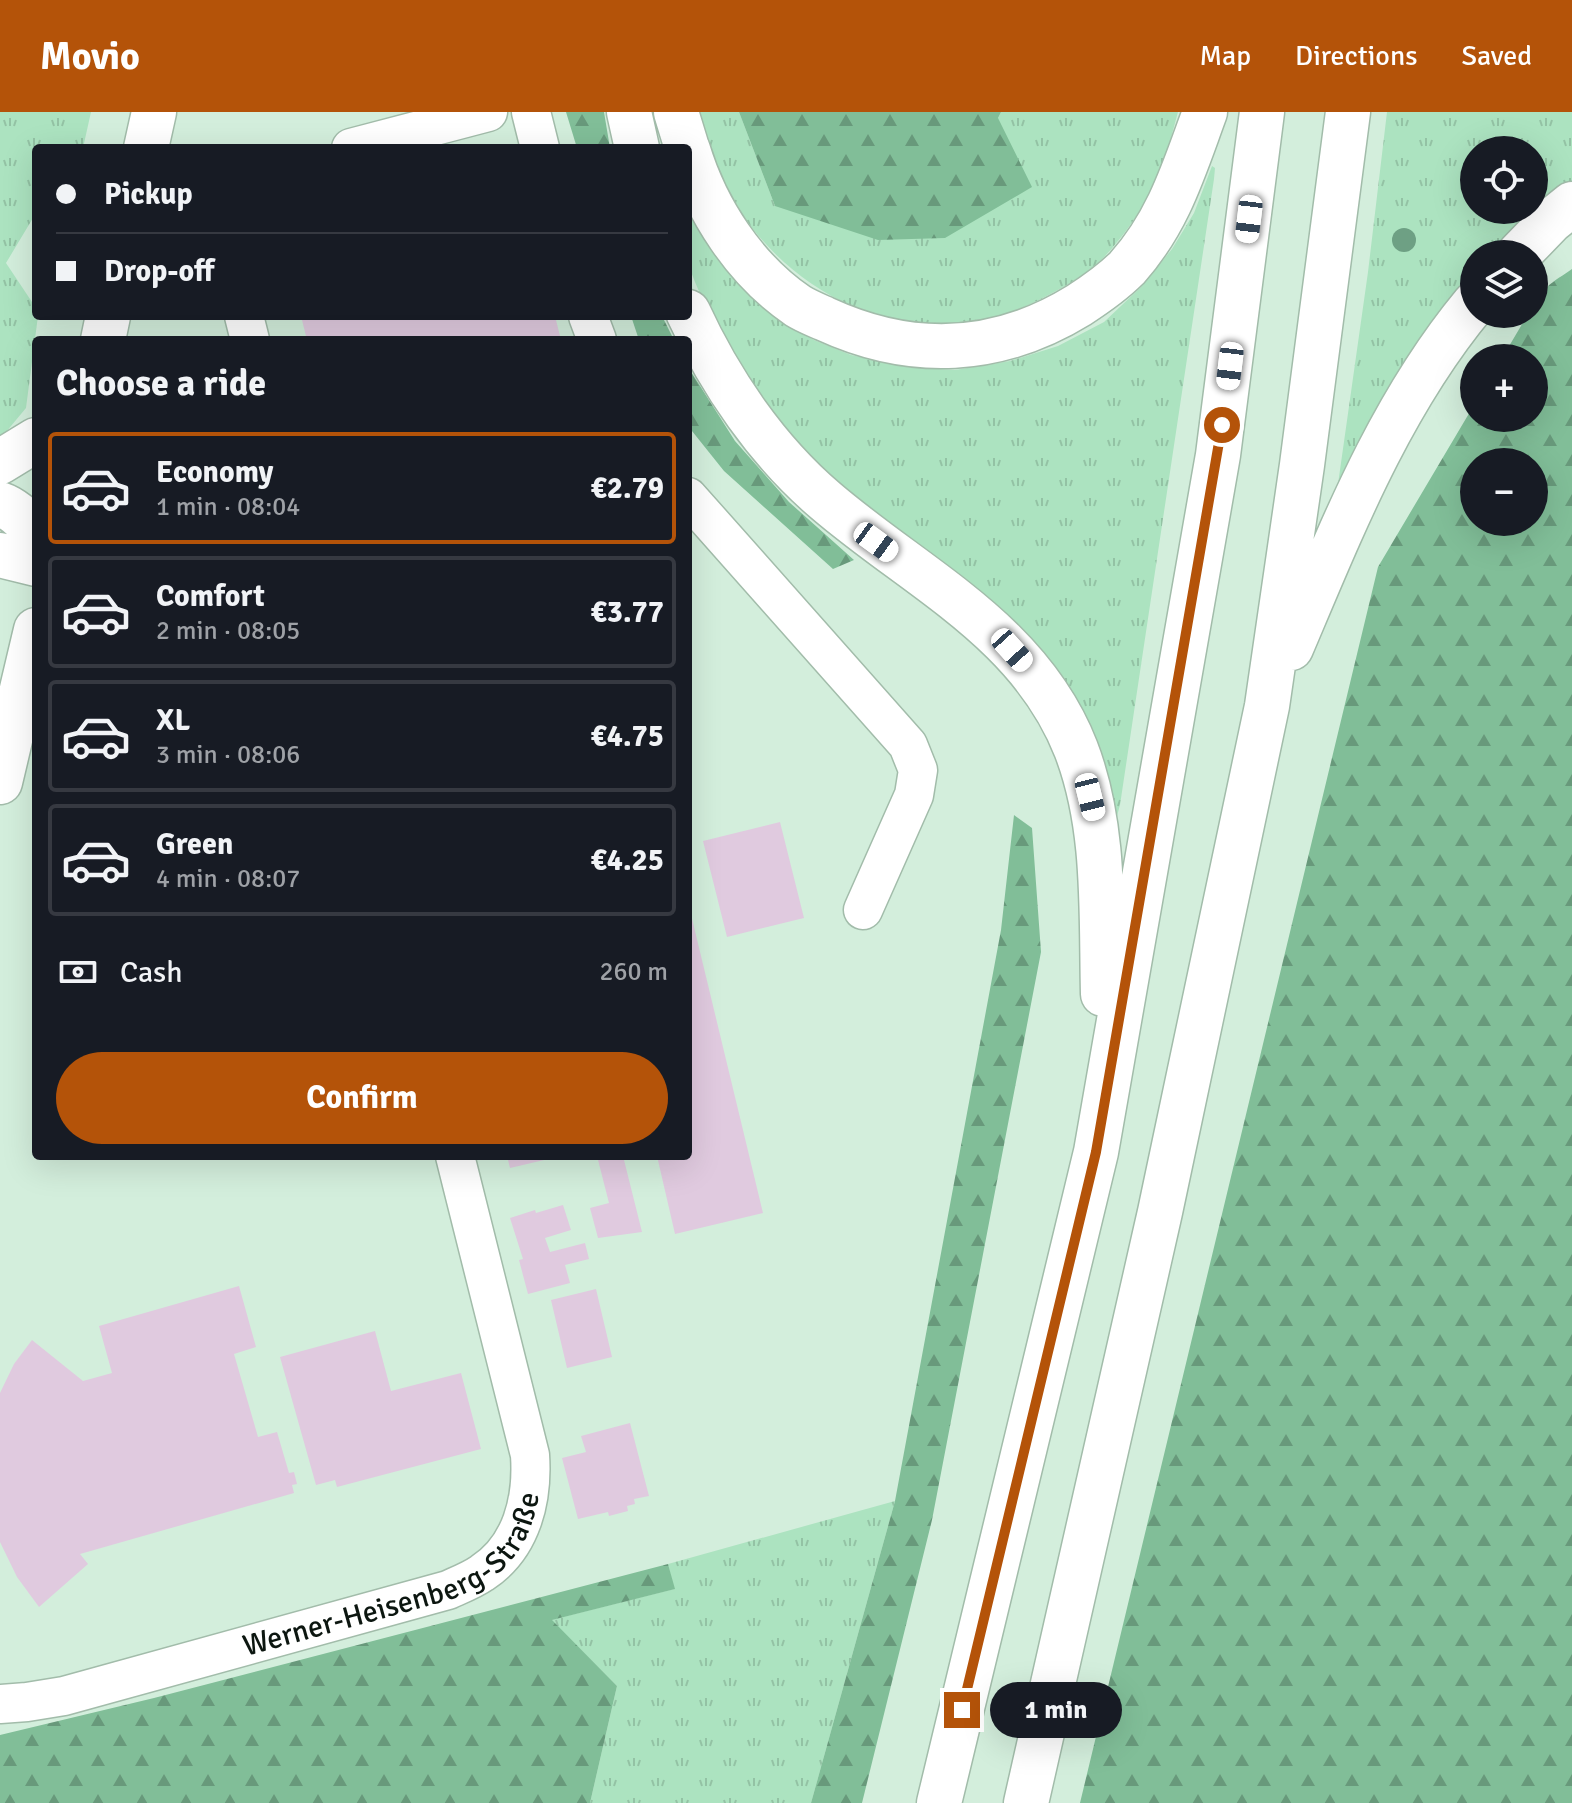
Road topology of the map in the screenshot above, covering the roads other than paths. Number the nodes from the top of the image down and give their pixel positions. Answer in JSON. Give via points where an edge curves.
{"nodes":[{"id":1,"x":154,"y":112,"type":"edge"},
{"id":2,"x":488,"y":112,"type":"edge"},
{"id":3,"x":531,"y":112,"type":"edge"},
{"id":4,"x":629,"y":112,"type":"edge"},
{"id":5,"x":676,"y":112,"type":"edge"},
{"id":6,"x":1205,"y":112,"type":"edge"},
{"id":7,"x":1262,"y":112,"type":"edge"},
{"id":8,"x":1348,"y":112,"type":"edge"},
{"id":9,"x":147,"y":144,"type":"edge"},
{"id":10,"x":366,"y":144,"type":"edge"},
{"id":11,"x":539,"y":144,"type":"edge"},
{"id":12,"x":636,"y":144,"type":"edge"},
{"id":13,"x":686,"y":144,"type":"edge"},
{"id":14,"x":692,"y":165,"type":"edge"},
{"id":15,"x":1572,"y":204,"type":"edge"},
{"id":16,"x":1533,"y":240,"type":"edge"},
{"id":17,"x":692,"y":320,"type":"edge"},
{"id":18,"x":1460,"y":322,"type":"edge"},
{"id":19,"x":32,"y":442,"type":"edge"},
{"id":20,"x":0,"y":462,"type":"edge"},
{"id":21,"x":692,"y":502,"type":"edge"},
{"id":22,"x":0,"y":504,"type":"edge"},
{"id":23,"x":32,"y":528,"type":"edge"},
{"id":24,"x":0,"y":555,"type":"edge"},
{"id":25,"x":32,"y":563,"type":"edge"},
{"id":26,"x":32,"y":647,"type":"edge"},
{"id":27,"x":1267,"y":706,"type":"junction"},
{"id":28,"x":0,"y":782,"type":"edge"},
{"id":29,"x":863,"y":910,"type":"dead end"},
{"id":30,"x":1106,"y":1089,"type":"junction"},
{"id":31,"x":456,"y":1160,"type":"edge"},
{"id":32,"x":0,"y":1704,"type":"edge"},
{"id":33,"x":939,"y":1803,"type":"edge"},
{"id":34,"x":1026,"y":1803,"type":"edge"}],
"edges":[{"from":1,"to":9,"type":"main road"},
{"from":2,"to":10,"type":"street"},
{"from":3,"to":11,"type":"street"},
{"from":4,"to":12,"type":"main road"},
{"from":5,"to":13,"type":"main road"},
{"from":6,"to":14,"type":"main road","via":[[1175,195],[1126,269],[1046,323],[967,346],[892,342],[853,332],[799,306],[755,270],[719,222]]},
{"from":7,"to":30,"type":"main road","via":[[1218,455]]},
{"from":8,"to":27,"type":"main road"},
{"from":15,"to":16,"type":"main road"},
{"from":17,"to":30,"type":"main road","via":[[723,378],[790,466],[824,500],[1001,637],[1062,718],[1095,817]]},
{"from":18,"to":27,"type":"main road","via":[[1396,419],[1342,529]]},
{"from":19,"to":20,"type":"main road"},
{"from":21,"to":29,"type":"street","via":[[908,745],[918,770],[914,795]]},
{"from":22,"to":23,"type":"main road"},
{"from":24,"to":25,"type":"main road"},
{"from":26,"to":28,"type":"main road"},
{"from":27,"to":34,"type":"main road","via":[[1160,1212]]},
{"from":30,"to":33,"type":"main road","via":[[1096,1152]]},
{"from":31,"to":32,"type":"street","name":"Werner-Heisenberg-Straße","via":[[530,1455],[526,1510],[505,1551],[483,1573],[448,1590],[64,1696]]}]}
